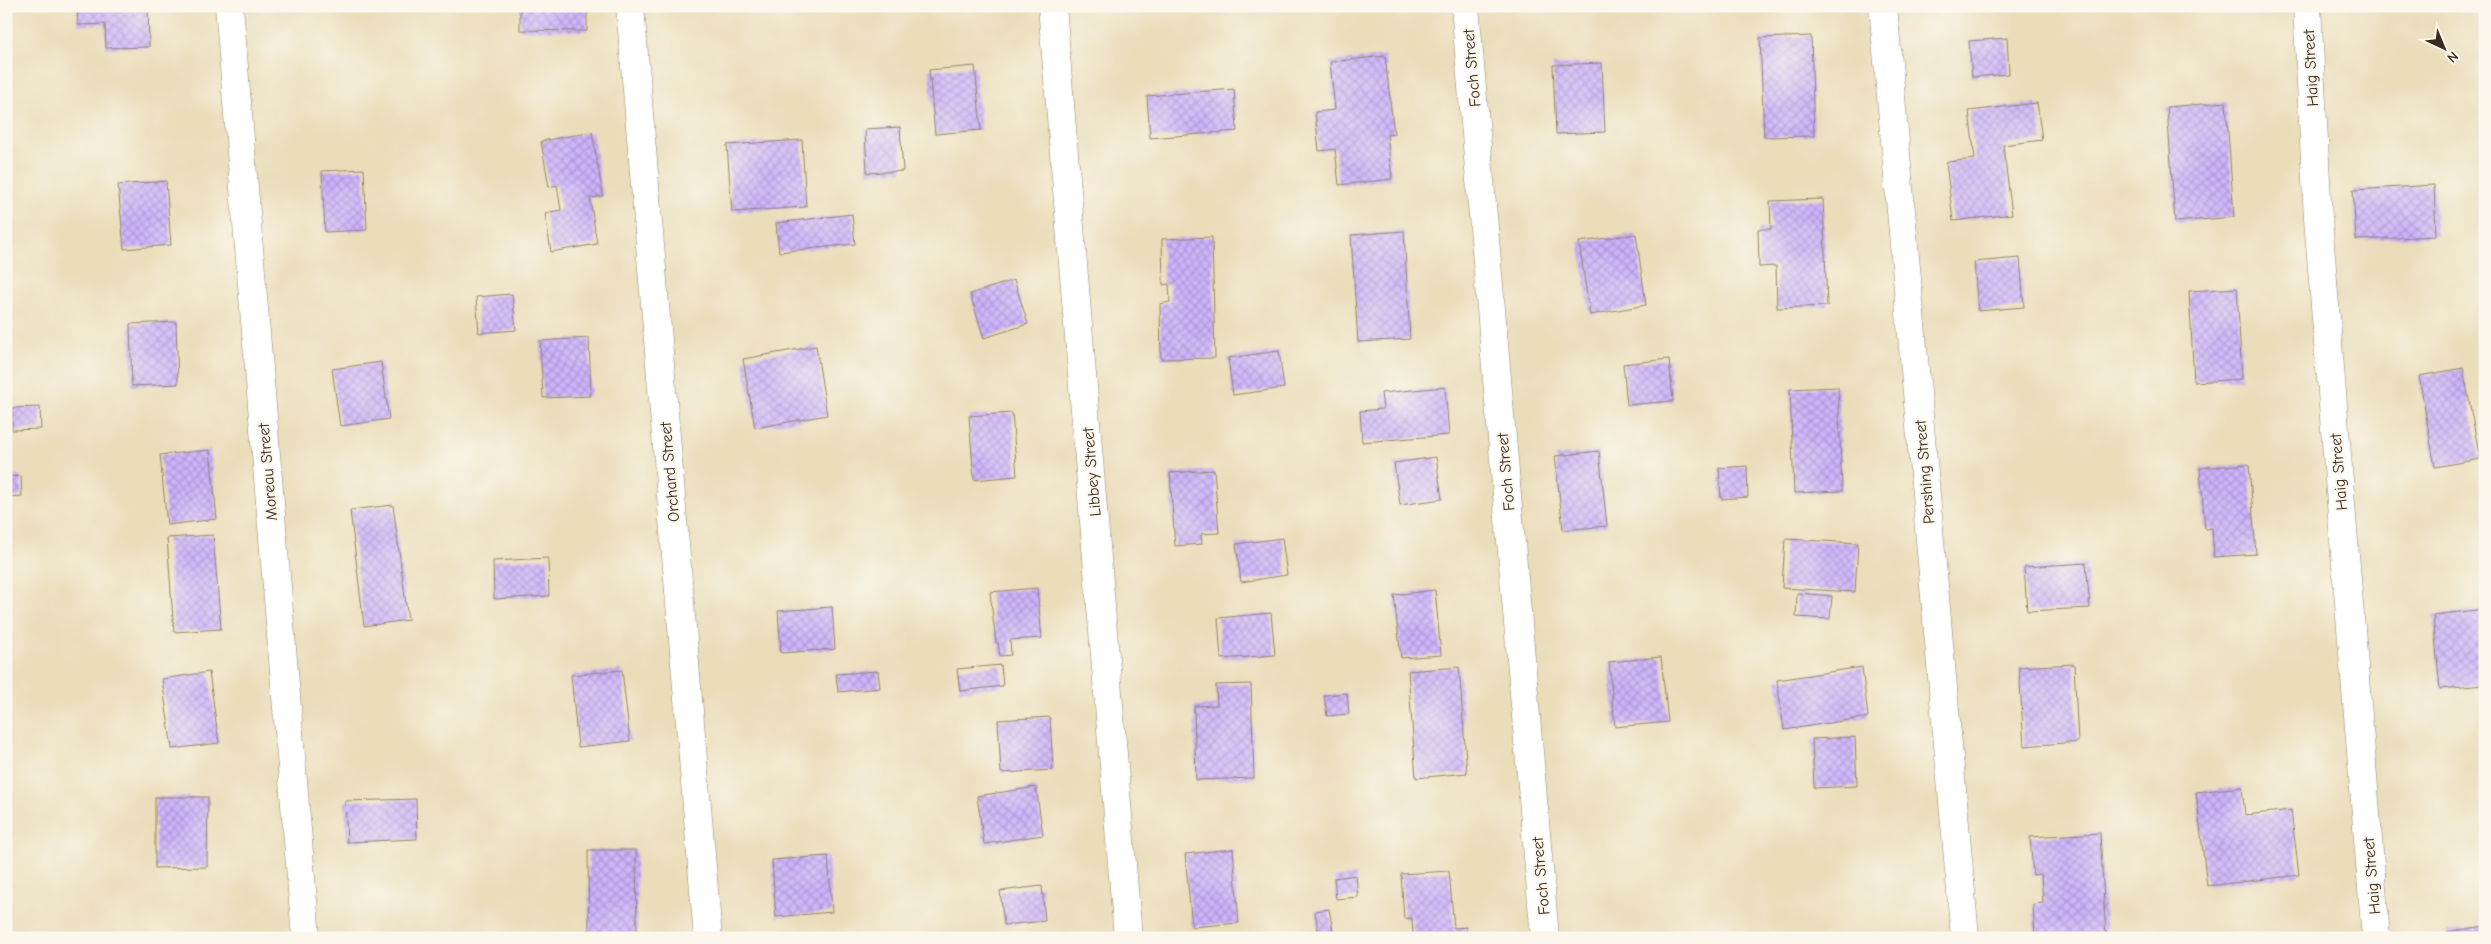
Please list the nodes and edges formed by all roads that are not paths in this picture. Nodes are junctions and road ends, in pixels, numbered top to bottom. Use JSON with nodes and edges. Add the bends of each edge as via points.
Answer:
{"nodes":[{"id":1,"x":229,"y":6,"type":"edge"},
{"id":2,"x":630,"y":6,"type":"edge"},
{"id":3,"x":1052,"y":6,"type":"edge"},
{"id":4,"x":1465,"y":6,"type":"edge"},
{"id":5,"x":1883,"y":6,"type":"edge"},
{"id":6,"x":2308,"y":6,"type":"edge"},
{"id":7,"x":306,"y":938,"type":"edge"},
{"id":8,"x":708,"y":938,"type":"edge"},
{"id":9,"x":1128,"y":938,"type":"edge"},
{"id":10,"x":1545,"y":938,"type":"edge"},
{"id":11,"x":1965,"y":938,"type":"edge"},
{"id":12,"x":2376,"y":938,"type":"edge"}],
"edges":[{"from":1,"to":7,"type":"street","name":"Moreau Street"},
{"from":2,"to":8,"type":"street","name":"Orchard Street"},
{"from":3,"to":9,"type":"street","name":"Libbey Street"},
{"from":4,"to":10,"type":"street","name":"Foch Street"},
{"from":5,"to":11,"type":"street","name":"Pershing Street"},
{"from":6,"to":12,"type":"street","name":"Haig Street","via":[[2318,219]]}]}
